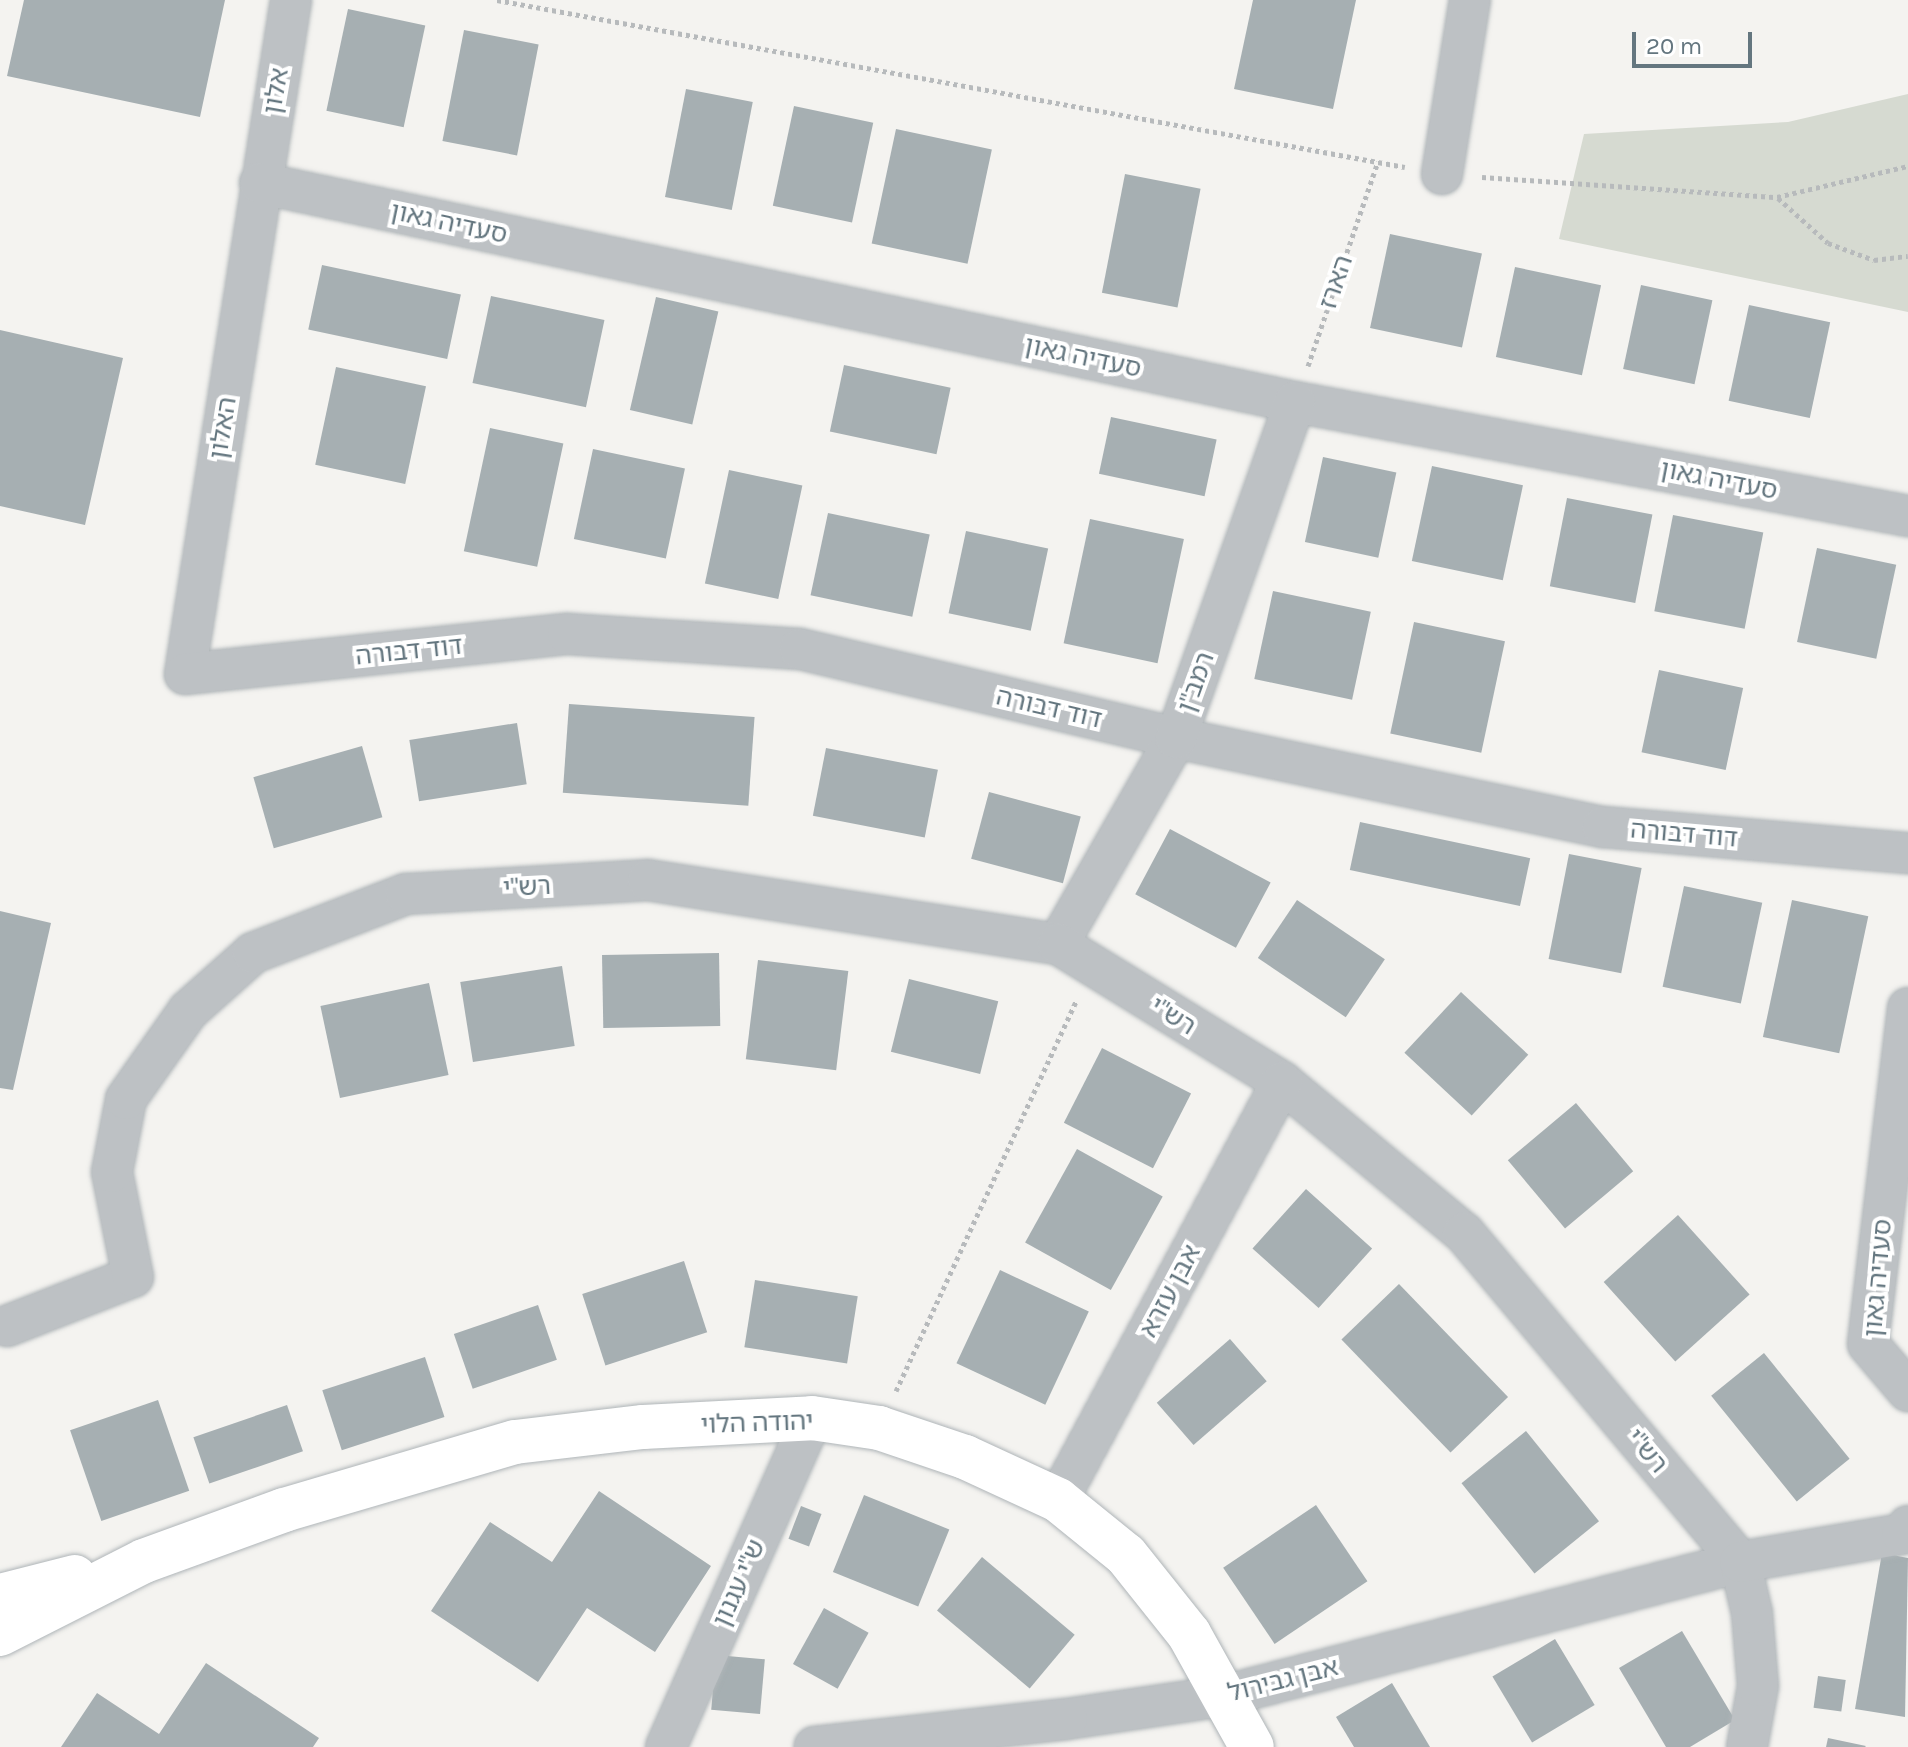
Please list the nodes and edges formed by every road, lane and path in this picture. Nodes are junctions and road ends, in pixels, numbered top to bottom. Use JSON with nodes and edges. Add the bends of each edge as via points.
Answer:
{"nodes":[{"id":1,"x":291,"y":0,"type":"edge"},
{"id":2,"x":497,"y":0,"type":"edge"},
{"id":3,"x":1470,"y":0,"type":"edge"},
{"id":4,"x":1378,"y":162,"type":"junction"},
{"id":5,"x":1908,"y":166,"type":"edge"},
{"id":6,"x":1442,"y":174,"type":"junction"},
{"id":7,"x":260,"y":183,"type":"junction"},
{"id":8,"x":1777,"y":197,"type":"junction"},
{"id":9,"x":1908,"y":256,"type":"edge"},
{"id":10,"x":1295,"y":402,"type":"junction"},
{"id":11,"x":1908,"y":516,"type":"edge"},
{"id":12,"x":185,"y":674,"type":"joint"},
{"id":13,"x":1176,"y":738,"type":"junction"},
{"id":14,"x":1908,"y":853,"type":"edge"},
{"id":15,"x":1058,"y":944,"type":"junction"},
{"id":16,"x":1093,"y":966,"type":"junction"},
{"id":17,"x":1908,"y":1008,"type":"edge"},
{"id":18,"x":1282,"y":1082,"type":"junction"},
{"id":19,"x":7,"y":1326,"type":"dead end"},
{"id":20,"x":1908,"y":1391,"type":"edge"},
{"id":21,"x":812,"y":1418,"type":"junction"},
{"id":22,"x":879,"y":1428,"type":"junction"},
{"id":23,"x":1058,"y":1500,"type":"junction"},
{"id":24,"x":1908,"y":1526,"type":"edge"},
{"id":25,"x":1740,"y":1562,"type":"junction"},
{"id":26,"x":1,"y":1604,"type":"edge"},
{"id":27,"x":1223,"y":1696,"type":"junction"},
{"id":28,"x":666,"y":1747,"type":"edge"},
{"id":29,"x":815,"y":1747,"type":"edge"},
{"id":30,"x":1252,"y":1747,"type":"edge"},
{"id":31,"x":1747,"y":1747,"type":"edge"}],
"edges":[{"from":1,"to":7,"type":"street","name":"אלון"},
{"from":2,"to":4,"type":"path"},
{"from":3,"to":6,"type":"street"},
{"from":4,"to":6,"type":"path"},
{"from":4,"to":10,"type":"path","name":"הארז"},
{"from":5,"to":8,"type":"path"},
{"from":6,"to":8,"type":"path"},
{"from":7,"to":10,"type":"street","name":"סעדיה גאון"},
{"from":7,"to":12,"type":"street","name":"האלון"},
{"from":8,"to":9,"type":"path","via":[[1828,243],[1874,260]]},
{"from":10,"to":11,"type":"street","name":"סעדיה גאון"},
{"from":10,"to":13,"type":"street","name":"רמב\"ן"},
{"from":12,"to":13,"type":"street","name":"דוד דבורה","via":[[568,634],[800,649]]},
{"from":13,"to":14,"type":"street","name":"דוד דבורה","via":[[1603,827]]},
{"from":13,"to":15,"type":"street","name":"רמב\"ן"},
{"from":15,"to":16,"type":"street","name":"רש\"י"},
{"from":15,"to":19,"type":"street","name":"רש\"י","via":[[648,880],[406,894],[253,953],[188,1011],[126,1099],[112,1172],[133,1277]]},
{"from":16,"to":18,"type":"street","name":"רש\"י"},
{"from":16,"to":22,"type":"path"},
{"from":17,"to":20,"type":"street","name":"סעדיה גאון","via":[[1868,1344]]},
{"from":18,"to":23,"type":"street","name":"אבן עזרא"},
{"from":18,"to":25,"type":"street","name":"רש\"י","via":[[1464,1233]]},
{"from":21,"to":22,"type":"street","name":"יהודה הלוי"},
{"from":21,"to":26,"type":"street","name":"יהודה הלוי","via":[[643,1427],[515,1442],[298,1506]]},
{"from":21,"to":28,"type":"street","name":"ש\"י עגנון"},
{"from":22,"to":23,"type":"street","name":"יהודה הלוי","via":[[965,1457]]},
{"from":23,"to":27,"type":"street","name":"יהודה הלוי","via":[[1126,1555],[1189,1634]]},
{"from":24,"to":25,"type":"street","via":[[1902,1534]]},
{"from":25,"to":27,"type":"street","name":"אבן גבירול"},
{"from":25,"to":31,"type":"street","via":[[1752,1613],[1758,1686]]},
{"from":27,"to":29,"type":"street","name":"אבן גבירול"},
{"from":27,"to":30,"type":"street","name":"יהודה הלוי"}]}
